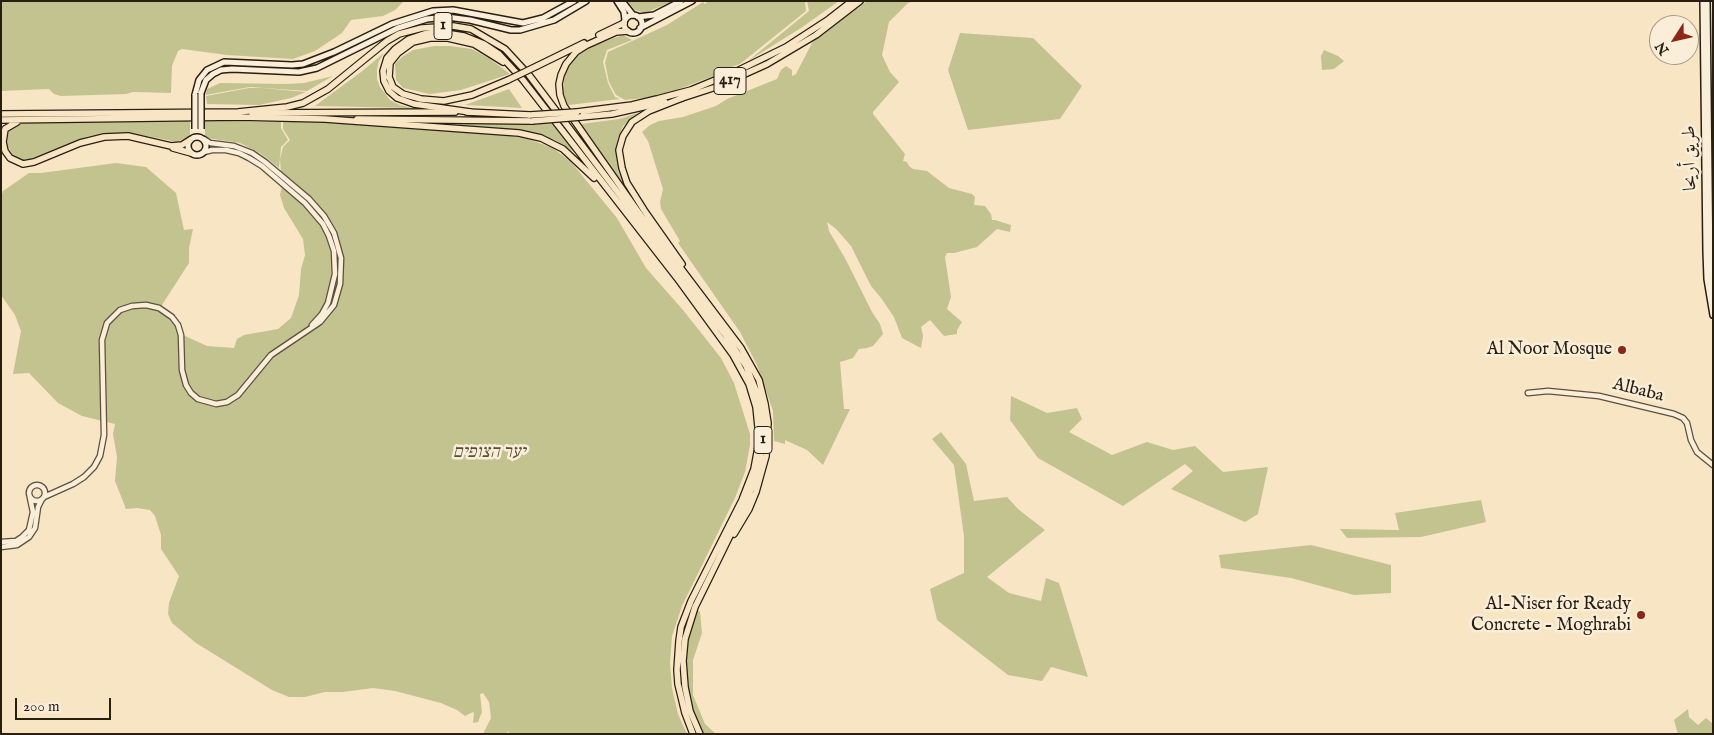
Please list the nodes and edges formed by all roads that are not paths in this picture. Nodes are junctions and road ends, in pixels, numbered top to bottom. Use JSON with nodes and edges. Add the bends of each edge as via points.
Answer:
{"nodes":[{"id":1,"x":574,"y":1,"type":"edge"},
{"id":2,"x":586,"y":1,"type":"edge"},
{"id":3,"x":617,"y":1,"type":"edge"},
{"id":4,"x":622,"y":1,"type":"edge"},
{"id":5,"x":682,"y":1,"type":"edge"},
{"id":6,"x":692,"y":1,"type":"edge"},
{"id":7,"x":852,"y":1,"type":"edge"},
{"id":8,"x":860,"y":1,"type":"edge"},
{"id":9,"x":1703,"y":1,"type":"edge"},
{"id":10,"x":1707,"y":1,"type":"edge"},
{"id":11,"x":636,"y":16,"type":"junction"},
{"id":12,"x":624,"y":22,"type":"junction"},
{"id":13,"x":640,"y":28,"type":"junction"},
{"id":14,"x":628,"y":31,"type":"junction"},
{"id":15,"x":517,"y":72,"type":"junction"},
{"id":16,"x":682,"y":98,"type":"junction"},
{"id":17,"x":238,"y":112,"type":"junction"},
{"id":18,"x":470,"y":112,"type":"junction"},
{"id":19,"x":1,"y":114,"type":"edge"},
{"id":20,"x":531,"y":118,"type":"junction"},
{"id":21,"x":46,"y":119,"type":"junction"},
{"id":22,"x":325,"y":119,"type":"junction"},
{"id":23,"x":1,"y":120,"type":"edge"},
{"id":24,"x":198,"y":129,"type":"junction"},
{"id":25,"x":192,"y":139,"type":"junction"},
{"id":26,"x":203,"y":139,"type":"junction"},
{"id":27,"x":154,"y":141,"type":"junction"},
{"id":28,"x":1,"y":151,"type":"edge"},
{"id":29,"x":61,"y":151,"type":"junction"},
{"id":30,"x":204,"y":152,"type":"junction"},
{"id":31,"x":191,"y":153,"type":"junction"},
{"id":32,"x":616,"y":201,"type":"junction"},
{"id":33,"x":1713,"y":295,"type":"edge"},
{"id":34,"x":1713,"y":315,"type":"edge"},
{"id":35,"x":720,"y":320,"type":"junction"},
{"id":36,"x":300,"y":336,"type":"junction"},
{"id":37,"x":1528,"y":393,"type":"dead end"},
{"id":38,"x":1713,"y":465,"type":"edge"},
{"id":39,"x":41,"y":486,"type":"junction"},
{"id":40,"x":66,"y":487,"type":"junction"},
{"id":41,"x":30,"y":498,"type":"junction"},
{"id":42,"x":43,"y":498,"type":"junction"},
{"id":43,"x":1,"y":542,"type":"edge"},
{"id":44,"x":1,"y":547,"type":"edge"},
{"id":45,"x":712,"y":570,"type":"junction"},
{"id":46,"x":693,"y":734,"type":"edge"},
{"id":47,"x":700,"y":734,"type":"edge"}],
"edges":[{"from":1,"to":24,"type":"main road","bridge":true,"via":[[543,18],[523,23],[453,10],[433,11],[392,24],[303,64],[224,62],[207,70],[199,80],[195,95]]},
{"from":2,"to":24,"type":"main road","bridge":true,"via":[[554,20],[520,30],[455,18],[428,19],[398,28],[317,68],[299,72],[221,70],[206,80],[201,93]]},
{"from":3,"to":12,"type":"main road","via":[[624,12]]},
{"from":4,"to":11,"type":"main road"},
{"from":5,"to":11,"type":"main road","via":[[654,15]]},
{"from":6,"to":13,"type":"main road"},
{"from":7,"to":20,"type":"main road","number":"417","bridge":true,"via":[[786,47],[737,72],[691,90],[640,104]]},
{"from":8,"to":16,"type":"main road","number":"417","via":[[816,35],[767,64]]},
{"from":9,"to":34,"type":"main road","name":"طريق أريحا","via":[[1706,252]]},
{"from":10,"to":33,"type":"main road","name":"طريق أريحا"},
{"from":11,"to":12,"type":"main road","via":[[628,16]]},
{"from":11,"to":13,"type":"main road","via":[[641,22]]},
{"from":12,"to":14,"type":"main road"},
{"from":12,"to":15,"type":"main road","bridge":true,"via":[[508,80],[460,99],[421,99],[403,94],[389,81],[388,68],[394,56],[413,42],[439,38],[481,47]]},
{"from":13,"to":14,"type":"main road","via":[[636,32]]},
{"from":14,"to":35,"type":"main road","via":[[616,32],[587,45],[570,58],[560,80],[561,100],[639,213]]},
{"from":15,"to":18,"type":"main road","via":[[492,49],[453,33],[417,36],[400,45],[387,58],[384,81],[388,91],[397,98],[414,104]]},
{"from":15,"to":32,"type":"main road"},
{"from":16,"to":20,"type":"main road","number":"417","bridge":true,"via":[[612,114]]},
{"from":16,"to":35,"type":"main road","via":[[649,111],[632,122],[623,136],[620,159],[624,176],[633,192]]},
{"from":17,"to":18,"type":"main road","number":"417"},
{"from":17,"to":19,"type":"main road","number":"1"},
{"from":17,"to":45,"type":"main road","number":"1","via":[[287,108],[304,103],[328,89],[387,41],[422,28],[453,26],[471,30],[495,42],[511,55],[735,348],[751,375],[763,423],[759,467],[746,503]]},
{"from":18,"to":20,"type":"main road","number":"417"},
{"from":20,"to":22,"type":"main road","number":"417"},
{"from":21,"to":22,"type":"main road","number":"1"},
{"from":21,"to":23,"type":"main road","number":"1"},
{"from":21,"to":29,"type":"main road","via":[[19,121],[7,126],[3,138],[6,152],[14,161],[28,164]]},
{"from":22,"to":32,"type":"main road","number":"1","via":[[531,135],[569,153]]},
{"from":24,"to":25,"type":"main road"},
{"from":24,"to":26,"type":"main road"},
{"from":25,"to":26,"type":"main road"},
{"from":25,"to":27,"type":"main road","via":[[178,146]]},
{"from":25,"to":31,"type":"main road","via":[[188,148]]},
{"from":26,"to":30,"type":"main road","via":[[207,144]]},
{"from":26,"to":36,"type":"street","via":[[242,148],[265,162],[309,199],[332,227],[340,250],[341,274],[334,305],[325,318]]},
{"from":27,"to":29,"type":"main road","via":[[112,136],[88,140]]},
{"from":27,"to":31,"type":"main road"},
{"from":28,"to":29,"type":"main road","via":[[12,164],[25,168]]},
{"from":30,"to":31,"type":"main road","via":[[196,156]]},
{"from":30,"to":36,"type":"street","via":[[226,150],[250,158],[305,203],[326,229],[334,251],[334,283],[325,309]]},
{"from":32,"to":46,"type":"main road","number":"1","via":[[734,355],[749,384],[757,416],[758,447],[751,478],[681,627],[678,684]]},
{"from":35,"to":45,"type":"main road","via":[[747,356],[759,380],[768,433],[766,456],[756,492]]},
{"from":36,"to":40,"type":"street","via":[[271,354],[238,395],[227,402],[212,404],[194,396],[186,385],[181,335],[172,317],[159,308],[146,305],[120,310],[107,323],[102,340],[102,449],[90,472]]},
{"from":37,"to":38,"type":"street","name":"Albaba","via":[[1548,391],[1599,396],[1674,414],[1687,423],[1698,452]]},
{"from":39,"to":40,"type":"street","via":[[51,489]]},
{"from":39,"to":41,"type":"street","via":[[32,487]]},
{"from":39,"to":42,"type":"street"},
{"from":40,"to":42,"type":"street"},
{"from":41,"to":42,"type":"street","via":[[37,501]]},
{"from":41,"to":43,"type":"street","via":[[33,512],[29,530],[16,541]]},
{"from":42,"to":44,"type":"street","via":[[38,507],[35,528],[29,537],[17,545]]},
{"from":45,"to":47,"type":"main road","number":"1","via":[[690,621],[683,661],[687,700]]}]}
